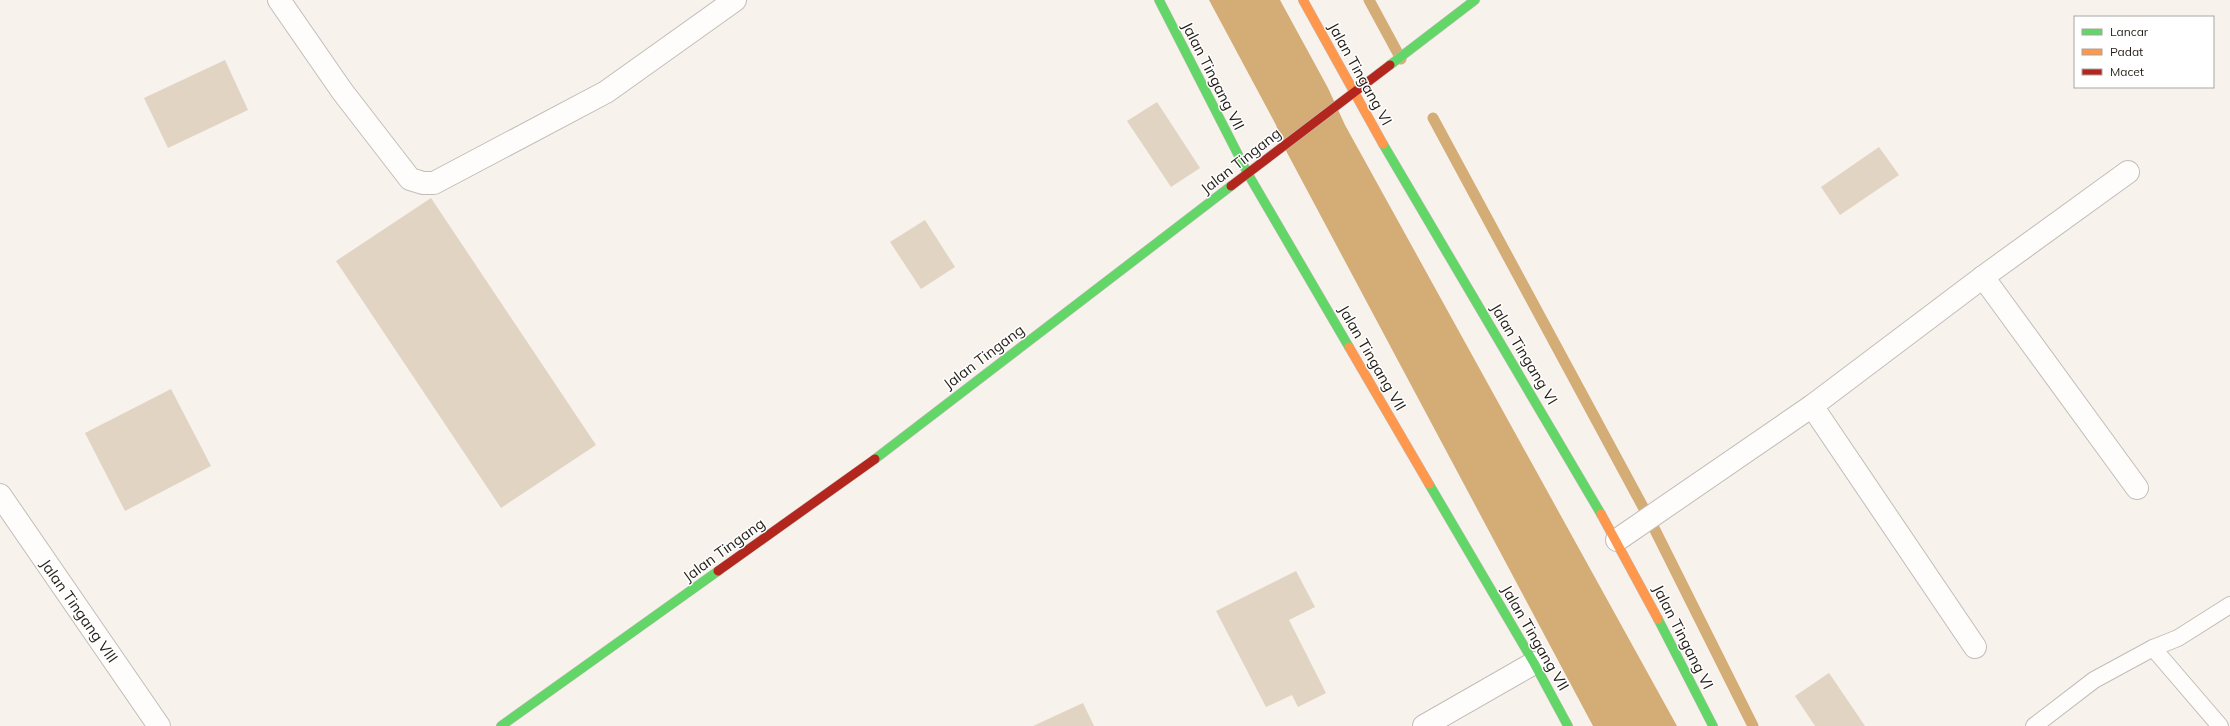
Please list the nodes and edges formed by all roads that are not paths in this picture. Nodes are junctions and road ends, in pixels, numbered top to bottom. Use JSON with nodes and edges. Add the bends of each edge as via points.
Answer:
{"nodes":[{"id":1,"x":280,"y":0,"type":"edge"},
{"id":2,"x":735,"y":0,"type":"edge"},
{"id":3,"x":1159,"y":0,"type":"edge"},
{"id":4,"x":1303,"y":0,"type":"edge"},
{"id":5,"x":1475,"y":0,"type":"edge"},
{"id":6,"x":1354,"y":93,"type":"junction"},
{"id":7,"x":2128,"y":172,"type":"dead end"},
{"id":8,"x":1248,"y":174,"type":"junction"},
{"id":9,"x":1983,"y":277,"type":"junction"},
{"id":10,"x":1812,"y":406,"type":"junction"},
{"id":11,"x":2136,"y":488,"type":"dead end"},
{"id":12,"x":0,"y":495,"type":"edge"},
{"id":13,"x":1617,"y":540,"type":"junction"},
{"id":14,"x":2230,"y":605,"type":"edge"},
{"id":15,"x":1975,"y":647,"type":"dead end"},
{"id":16,"x":2153,"y":648,"type":"junction"},
{"id":17,"x":1534,"y":663,"type":"junction"},
{"id":18,"x":159,"y":726,"type":"edge"},
{"id":19,"x":502,"y":726,"type":"edge"},
{"id":20,"x":1424,"y":726,"type":"edge"},
{"id":21,"x":1568,"y":726,"type":"edge"},
{"id":22,"x":1713,"y":726,"type":"edge"},
{"id":23,"x":2034,"y":726,"type":"edge"},
{"id":24,"x":2220,"y":726,"type":"edge"}],
"edges":[{"from":1,"to":2,"type":"street","via":[[342,91],[410,179],[434,183],[606,92]]},
{"from":3,"to":8,"type":"main road","name":"Jalan Tingang VII"},
{"from":4,"to":6,"type":"main road","name":"Jalan Tingang VI"},
{"from":5,"to":6,"type":"main road","name":"Jalan Tingang"},
{"from":6,"to":8,"type":"main road","name":"Jalan Tingang"},
{"from":6,"to":13,"type":"main road","name":"Jalan Tingang VI"},
{"from":7,"to":9,"type":"street"},
{"from":8,"to":17,"type":"main road","name":"Jalan Tingang VII"},
{"from":8,"to":19,"type":"main road","name":"Jalan Tingang","via":[[874,459]]},
{"from":9,"to":10,"type":"street"},
{"from":9,"to":11,"type":"street"},
{"from":10,"to":13,"type":"street"},
{"from":10,"to":15,"type":"street"},
{"from":12,"to":18,"type":"street","name":"Jalan Tingang VIII"},
{"from":13,"to":22,"type":"main road","name":"Jalan Tingang VI"},
{"from":14,"to":16,"type":"lane","via":[[2178,638]]},
{"from":16,"to":23,"type":"lane","via":[[2094,680]]},
{"from":16,"to":24,"type":"lane"},
{"from":17,"to":20,"type":"street"},
{"from":17,"to":21,"type":"main road","name":"Jalan Tingang VII"}]}
